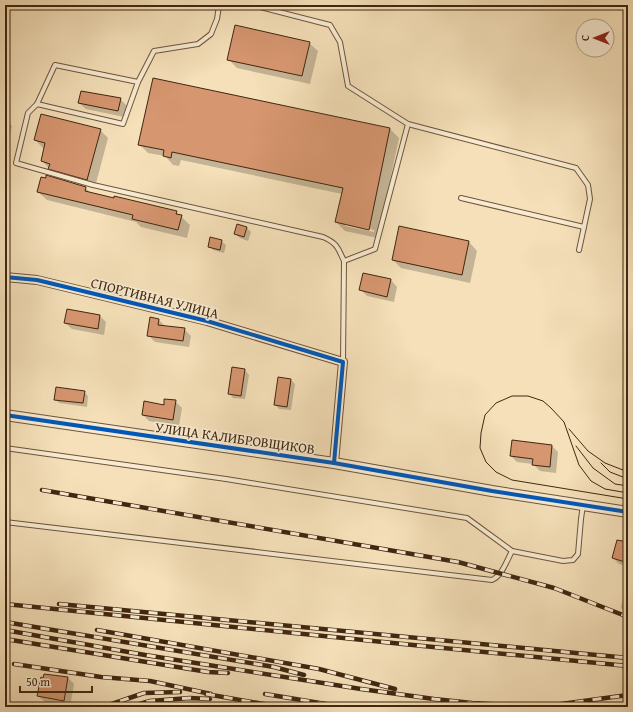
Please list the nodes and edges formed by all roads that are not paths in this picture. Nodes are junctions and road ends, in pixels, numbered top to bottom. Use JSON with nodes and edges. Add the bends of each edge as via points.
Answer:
{"nodes":[{"id":1,"x":222,"y":5,"type":"edge"},
{"id":2,"x":252,"y":5,"type":"edge"},
{"id":3,"x":138,"y":82,"type":"junction"},
{"id":4,"x":37,"y":104,"type":"junction"},
{"id":5,"x":408,"y":124,"type":"junction"},
{"id":6,"x":461,"y":198,"type":"dead end"},
{"id":7,"x":584,"y":227,"type":"junction"},
{"id":8,"x":579,"y":250,"type":"dead end"},
{"id":9,"x":344,"y":261,"type":"junction"},
{"id":10,"x":5,"y":277,"type":"edge"},
{"id":11,"x":343,"y":362,"type":"junction"},
{"id":12,"x":5,"y":415,"type":"edge"},
{"id":13,"x":5,"y":448,"type":"edge"},
{"id":14,"x":334,"y":463,"type":"junction"},
{"id":15,"x":584,"y":505,"type":"junction"},
{"id":16,"x":628,"y":512,"type":"edge"},
{"id":17,"x":5,"y":522,"type":"edge"},
{"id":18,"x":512,"y":551,"type":"junction"}],
"edges":[{"from":1,"to":3,"type":"lane","via":[[219,6],[217,19],[210,34],[198,44],[154,51]]},
{"from":2,"to":5,"type":"lane","via":[[330,25],[340,42],[348,86]]},
{"from":3,"to":4,"type":"lane","via":[[55,65]]},
{"from":3,"to":4,"type":"lane","via":[[123,124]]},
{"from":4,"to":9,"type":"lane","via":[[28,113],[16,163],[93,185],[323,237],[332,241]]},
{"from":5,"to":7,"type":"lane","via":[[576,168],[588,185],[590,199]]},
{"from":5,"to":9,"type":"lane","via":[[375,249]]},
{"from":6,"to":7,"type":"lane"},
{"from":7,"to":8,"type":"lane"},
{"from":9,"to":11,"type":"lane"},
{"from":10,"to":11,"type":"street","name":"СПОРТИВНАЯ УЛИЦА","via":[[37,280],[207,321]]},
{"from":11,"to":14,"type":"street"},
{"from":12,"to":14,"type":"street","name":"УЛИЦА КАЛИБРОВЩИКОВ"},
{"from":13,"to":18,"type":"lane","via":[[218,478],[468,518]]},
{"from":14,"to":15,"type":"street","name":"УЛИЦА КАЛИБРОВЩИКОВ"},
{"from":15,"to":16,"type":"street","name":"УЛИЦА КАЛИБРОВЩИКОВ"},
{"from":15,"to":18,"type":"lane","via":[[578,554],[573,560],[563,561]]},
{"from":17,"to":18,"type":"lane","via":[[492,580],[500,573]]}]}
